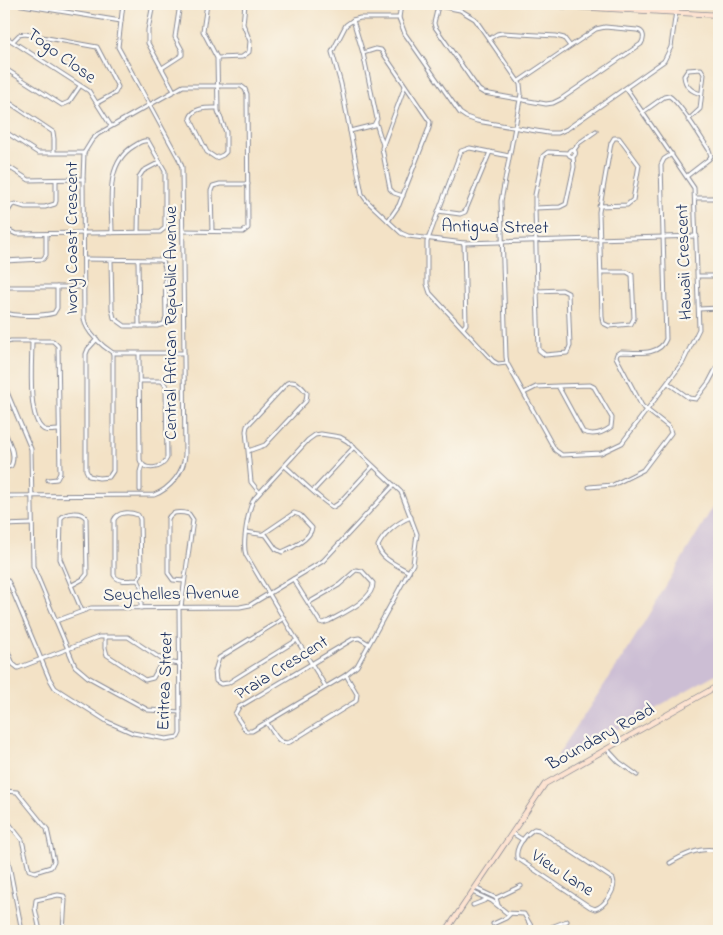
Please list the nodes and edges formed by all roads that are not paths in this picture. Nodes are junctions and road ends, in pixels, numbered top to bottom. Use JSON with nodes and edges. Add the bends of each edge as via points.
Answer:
{"nodes":[{"id":1,"x":16,"y":4,"type":"edge"},
{"id":2,"x":123,"y":4,"type":"edge"},
{"id":3,"x":153,"y":4,"type":"edge"},
{"id":4,"x":180,"y":4,"type":"edge"},
{"id":5,"x":207,"y":4,"type":"edge"},
{"id":6,"x":245,"y":4,"type":"edge"},
{"id":7,"x":401,"y":4,"type":"edge"},
{"id":8,"x":428,"y":4,"type":"edge"},
{"id":9,"x":524,"y":4,"type":"edge"},
{"id":10,"x":677,"y":4,"type":"edge"},
{"id":11,"x":29,"y":5,"type":"edge"},
{"id":12,"x":438,"y":6,"type":"junction"},
{"id":13,"x":605,"y":6,"type":"edge"},
{"id":14,"x":676,"y":12,"type":"junction"},
{"id":15,"x":719,"y":15,"type":"edge"},
{"id":16,"x":399,"y":18,"type":"junction"},
{"id":17,"x":352,"y":20,"type":"junction"},
{"id":18,"x":120,"y":21,"type":"junction"},
{"id":19,"x":4,"y":36,"type":"edge"},
{"id":20,"x":489,"y":39,"type":"junction"},
{"id":21,"x":14,"y":41,"type":"junction"},
{"id":22,"x":570,"y":46,"type":"junction"},
{"id":23,"x":363,"y":53,"type":"junction"},
{"id":24,"x":217,"y":58,"type":"junction"},
{"id":25,"x":4,"y":68,"type":"edge"},
{"id":26,"x":162,"y":68,"type":"junction"},
{"id":27,"x":519,"y":81,"type":"junction"},
{"id":28,"x":218,"y":85,"type":"junction"},
{"id":29,"x":80,"y":86,"type":"junction"},
{"id":30,"x":406,"y":86,"type":"junction"},
{"id":31,"x":626,"y":88,"type":"junction"},
{"id":32,"x":174,"y":91,"type":"junction"},
{"id":33,"x":702,"y":94,"type":"junction"},
{"id":34,"x":4,"y":99,"type":"edge"},
{"id":35,"x":519,"y":99,"type":"junction"},
{"id":36,"x":97,"y":102,"type":"junction"},
{"id":37,"x":149,"y":105,"type":"junction"},
{"id":38,"x":217,"y":108,"type":"junction"},
{"id":39,"x":642,"y":112,"type":"junction"},
{"id":40,"x":688,"y":120,"type":"junction"},
{"id":41,"x":376,"y":122,"type":"junction"},
{"id":42,"x":111,"y":126,"type":"junction"},
{"id":43,"x":515,"y":127,"type":"junction"},
{"id":44,"x":4,"y":131,"type":"edge"},
{"id":45,"x":350,"y":131,"type":"junction"},
{"id":46,"x":596,"y":131,"type":"dead end"},
{"id":47,"x":383,"y":145,"type":"junction"},
{"id":48,"x":574,"y":150,"type":"junction"},
{"id":49,"x":54,"y":152,"type":"junction"},
{"id":50,"x":490,"y":152,"type":"junction"},
{"id":51,"x":84,"y":153,"type":"junction"},
{"id":52,"x":568,"y":153,"type":"junction"},
{"id":53,"x":672,"y":154,"type":"junction"},
{"id":54,"x":509,"y":156,"type":"junction"},
{"id":55,"x":574,"y":156,"type":"junction"},
{"id":56,"x":160,"y":162,"type":"junction"},
{"id":57,"x":4,"y":164,"type":"edge"},
{"id":58,"x":686,"y":176,"type":"junction"},
{"id":59,"x":83,"y":179,"type":"junction"},
{"id":60,"x":56,"y":180,"type":"junction"},
{"id":61,"x":248,"y":184,"type":"junction"},
{"id":62,"x":719,"y":195,"type":"edge"},
{"id":63,"x":403,"y":196,"type":"junction"},
{"id":64,"x":695,"y":198,"type":"junction"},
{"id":65,"x":599,"y":206,"type":"junction"},
{"id":66,"x":535,"y":208,"type":"junction"},
{"id":67,"x":438,"y":211,"type":"junction"},
{"id":68,"x":4,"y":218,"type":"edge"},
{"id":69,"x":388,"y":221,"type":"junction"},
{"id":70,"x":4,"y":228,"type":"edge"},
{"id":71,"x":183,"y":231,"type":"junction"},
{"id":72,"x":212,"y":231,"type":"junction"},
{"id":73,"x":138,"y":232,"type":"junction"},
{"id":74,"x":112,"y":233,"type":"junction"},
{"id":75,"x":46,"y":234,"type":"junction"},
{"id":76,"x":84,"y":234,"type":"junction"},
{"id":77,"x":697,"y":236,"type":"junction"},
{"id":78,"x":664,"y":238,"type":"junction"},
{"id":79,"x":428,"y":239,"type":"junction"},
{"id":80,"x":599,"y":239,"type":"junction"},
{"id":81,"x":502,"y":242,"type":"junction"},
{"id":82,"x":535,"y":242,"type":"junction"},
{"id":83,"x":464,"y":243,"type":"junction"},
{"id":84,"x":85,"y":259,"type":"junction"},
{"id":85,"x":111,"y":260,"type":"junction"},
{"id":86,"x":138,"y":260,"type":"junction"},
{"id":87,"x":4,"y":261,"type":"edge"},
{"id":88,"x":601,"y":272,"type":"junction"},
{"id":89,"x":698,"y":276,"type":"junction"},
{"id":90,"x":719,"y":276,"type":"edge"},
{"id":91,"x":4,"y":287,"type":"edge"},
{"id":92,"x":57,"y":287,"type":"junction"},
{"id":93,"x":84,"y":287,"type":"junction"},
{"id":94,"x":537,"y":291,"type":"junction"},
{"id":95,"x":719,"y":308,"type":"edge"},
{"id":96,"x":699,"y":309,"type":"junction"},
{"id":97,"x":4,"y":312,"type":"edge"},
{"id":98,"x":139,"y":326,"type":"junction"},
{"id":99,"x":463,"y":328,"type":"junction"},
{"id":100,"x":96,"y":339,"type":"junction"},
{"id":101,"x":32,"y":341,"type":"junction"},
{"id":102,"x":4,"y":343,"type":"edge"},
{"id":103,"x":113,"y":353,"type":"junction"},
{"id":104,"x":184,"y":353,"type":"junction"},
{"id":105,"x":139,"y":354,"type":"junction"},
{"id":106,"x":508,"y":363,"type":"junction"},
{"id":107,"x":719,"y":363,"type":"edge"},
{"id":108,"x":140,"y":381,"type":"junction"},
{"id":109,"x":668,"y":382,"type":"junction"},
{"id":110,"x":4,"y":385,"type":"edge"},
{"id":111,"x":558,"y":386,"type":"junction"},
{"id":112,"x":524,"y":393,"type":"junction"},
{"id":113,"x":647,"y":410,"type":"junction"},
{"id":114,"x":4,"y":430,"type":"edge"},
{"id":115,"x":59,"y":430,"type":"junction"},
{"id":116,"x":354,"y":447,"type":"junction"},
{"id":117,"x":248,"y":451,"type":"junction"},
{"id":118,"x":142,"y":465,"type":"junction"},
{"id":119,"x":285,"y":466,"type":"junction"},
{"id":120,"x":374,"y":466,"type":"junction"},
{"id":121,"x":4,"y":468,"type":"edge"},
{"id":122,"x":48,"y":480,"type":"dead end"},
{"id":123,"x":394,"y":485,"type":"junction"},
{"id":124,"x":589,"y":487,"type":"dead end"},
{"id":125,"x":140,"y":490,"type":"dead end"},
{"id":126,"x":314,"y":490,"type":"junction"},
{"id":127,"x":259,"y":492,"type":"junction"},
{"id":128,"x":4,"y":496,"type":"edge"},
{"id":129,"x":32,"y":496,"type":"junction"},
{"id":130,"x":411,"y":517,"type":"junction"},
{"id":131,"x":32,"y":524,"type":"junction"},
{"id":132,"x":5,"y":525,"type":"edge"},
{"id":133,"x":246,"y":532,"type":"junction"},
{"id":134,"x":264,"y":534,"type":"junction"},
{"id":135,"x":4,"y":549,"type":"edge"},
{"id":136,"x":409,"y":572,"type":"junction"},
{"id":137,"x":4,"y":579,"type":"edge"},
{"id":138,"x":293,"y":579,"type":"junction"},
{"id":139,"x":138,"y":580,"type":"junction"},
{"id":140,"x":184,"y":581,"type":"junction"},
{"id":141,"x":72,"y":585,"type":"junction"},
{"id":142,"x":270,"y":593,"type":"junction"},
{"id":143,"x":308,"y":603,"type":"junction"},
{"id":144,"x":142,"y":608,"type":"junction"},
{"id":145,"x":180,"y":608,"type":"junction"},
{"id":146,"x":82,"y":611,"type":"junction"},
{"id":147,"x":284,"y":618,"type":"junction"},
{"id":148,"x":56,"y":621,"type":"junction"},
{"id":149,"x":104,"y":637,"type":"junction"},
{"id":150,"x":297,"y":640,"type":"junction"},
{"id":151,"x":4,"y":642,"type":"edge"},
{"id":152,"x":369,"y":644,"type":"junction"},
{"id":153,"x":68,"y":648,"type":"junction"},
{"id":154,"x":42,"y":659,"type":"junction"},
{"id":155,"x":164,"y":660,"type":"junction"},
{"id":156,"x":180,"y":664,"type":"junction"},
{"id":157,"x":312,"y":664,"type":"junction"},
{"id":158,"x":346,"y":676,"type":"junction"},
{"id":159,"x":719,"y":685,"type":"edge"},
{"id":160,"x":326,"y":687,"type":"junction"},
{"id":161,"x":180,"y":712,"type":"junction"},
{"id":162,"x":267,"y":723,"type":"junction"},
{"id":163,"x":607,"y":748,"type":"junction"},
{"id":164,"x":637,"y":775,"type":"dead end"},
{"id":165,"x":4,"y":791,"type":"edge"},
{"id":166,"x":4,"y":818,"type":"edge"},
{"id":167,"x":512,"y":833,"type":"junction"},
{"id":168,"x":523,"y":840,"type":"junction"},
{"id":169,"x":4,"y":847,"type":"edge"},
{"id":170,"x":719,"y":851,"type":"edge"},
{"id":171,"x":670,"y":863,"type":"dead end"},
{"id":172,"x":521,"y":886,"type":"dead end"},
{"id":173,"x":474,"y":890,"type":"junction"},
{"id":174,"x":490,"y":896,"type":"junction"},
{"id":175,"x":496,"y":898,"type":"junction"},
{"id":176,"x":487,"y":900,"type":"junction"},
{"id":177,"x":473,"y":905,"type":"dead end"},
{"id":178,"x":499,"y":905,"type":"junction"},
{"id":179,"x":510,"y":914,"type":"junction"},
{"id":180,"x":568,"y":921,"type":"dead end"},
{"id":181,"x":493,"y":924,"type":"dead end"},
{"id":182,"x":22,"y":931,"type":"edge"},
{"id":183,"x":40,"y":931,"type":"edge"},
{"id":184,"x":63,"y":931,"type":"edge"},
{"id":185,"x":446,"y":931,"type":"edge"},
{"id":186,"x":534,"y":931,"type":"edge"},
{"id":187,"x":541,"y":931,"type":"edge"}],
"edges":[{"from":1,"to":11,"type":"street"},
{"from":2,"to":18,"type":"street","name":"Central African Republic Avenue"},
{"from":3,"to":26,"type":"street","via":[[148,40]]},
{"from":4,"to":26,"type":"street","via":[[176,37],[182,55]]},
{"from":5,"to":24,"type":"street","via":[[203,31]]},
{"from":6,"to":24,"type":"street","via":[[243,24],[250,41],[249,52],[242,57]]},
{"from":7,"to":16,"type":"street"},
{"from":8,"to":12,"type":"street"},
{"from":9,"to":13,"type":"street"},
{"from":10,"to":14,"type":"street"},
{"from":11,"to":18,"type":"street"},
{"from":12,"to":20,"type":"street","via":[[472,17]]},
{"from":12,"to":35,"type":"street","via":[[435,27],[479,90]]},
{"from":13,"to":14,"type":"street"},
{"from":14,"to":15,"type":"street"},
{"from":14,"to":31,"type":"street","via":[[667,57]]},
{"from":16,"to":17,"type":"street"},
{"from":16,"to":43,"type":"street","via":[[405,34],[460,113],[477,121]]},
{"from":17,"to":23,"type":"street"},
{"from":17,"to":45,"type":"street","name":"Antigua Street","via":[[332,52]]},
{"from":18,"to":37,"type":"street","name":"Central African Republic Avenue","via":[[118,47]]},
{"from":19,"to":21,"type":"street"},
{"from":20,"to":22,"type":"street","via":[[502,33],[556,36],[564,38]]},
{"from":20,"to":27,"type":"street"},
{"from":21,"to":29,"type":"street","name":"Togo Close"},
{"from":21,"to":36,"type":"street","name":"Togo Close","via":[[21,34],[97,47],[118,88]]},
{"from":22,"to":27,"type":"street"},
{"from":22,"to":35,"type":"street","via":[[600,27],[639,30],[644,36],[640,44],[556,102],[549,104]]},
{"from":23,"to":30,"type":"street","via":[[381,50]]},
{"from":23,"to":41,"type":"street"},
{"from":24,"to":28,"type":"street"},
{"from":25,"to":29,"type":"street","via":[[62,105],[70,102]]},
{"from":26,"to":32,"type":"street"},
{"from":27,"to":35,"type":"street","name":"Hawaii Crescent"},
{"from":28,"to":32,"type":"street","name":"Ivory Coast Crescent","via":[[187,85]]},
{"from":28,"to":38,"type":"street"},
{"from":28,"to":61,"type":"street","name":"Ivory Coast Crescent","via":[[241,86],[247,92]]},
{"from":29,"to":36,"type":"street","name":"Togo Close","via":[[89,91]]},
{"from":30,"to":47,"type":"street"},
{"from":30,"to":63,"type":"street","via":[[430,124]]},
{"from":31,"to":39,"type":"street","name":"Hawaii Crescent"},
{"from":31,"to":43,"type":"street","via":[[560,132],[544,133]]},
{"from":32,"to":37,"type":"street","name":"Ivory Coast Crescent"},
{"from":33,"to":33,"type":"street","via":[[704,72],[690,69],[685,73],[685,81],[692,91]]},
{"from":33,"to":40,"type":"street","via":[[699,110]]},
{"from":34,"to":49,"type":"street","via":[[53,132]]},
{"from":35,"to":43,"type":"street","name":"Hawaii Crescent"},
{"from":36,"to":42,"type":"street","name":"Togo Close"},
{"from":37,"to":42,"type":"street","name":"Ivory Coast Crescent"},
{"from":37,"to":71,"type":"street","name":"Central African Republic Avenue","via":[[181,163]]},
{"from":38,"to":38,"type":"street","via":[[226,130],[226,147],[224,154],[216,158],[207,152],[190,118],[199,110]]},
{"from":39,"to":40,"type":"street","via":[[669,96]]},
{"from":39,"to":53,"type":"street","name":"Hawaii Crescent"},
{"from":40,"to":58,"type":"street","via":[[711,156]]},
{"from":41,"to":45,"type":"street"},
{"from":41,"to":47,"type":"street"},
{"from":42,"to":51,"type":"street","name":"Ivory Coast Crescent","via":[[94,138]]},
{"from":43,"to":54,"type":"street","name":"Hawaii Crescent"},
{"from":44,"to":49,"type":"street","via":[[35,152]]},
{"from":45,"to":69,"type":"street","name":"Antigua Street","via":[[362,194]]},
{"from":46,"to":48,"type":"street"},
{"from":47,"to":63,"type":"street","via":[[389,187]]},
{"from":48,"to":52,"type":"street"},
{"from":48,"to":55,"type":"street"},
{"from":49,"to":51,"type":"street"},
{"from":50,"to":54,"type":"street"},
{"from":50,"to":67,"type":"street","via":[[465,212]]},
{"from":50,"to":67,"type":"street","via":[[470,148],[461,150]]},
{"from":51,"to":59,"type":"street","name":"Ivory Coast Crescent"},
{"from":52,"to":55,"type":"street"},
{"from":52,"to":66,"type":"street","via":[[548,152],[544,155]]},
{"from":53,"to":58,"type":"street","name":"Hawaii Crescent"},
{"from":53,"to":78,"type":"street","via":[[662,164]]},
{"from":54,"to":81,"type":"street","name":"Hawaii Crescent","via":[[501,198]]},
{"from":55,"to":66,"type":"street","via":[[566,204]]},
{"from":56,"to":73,"type":"street","via":[[139,176]]},
{"from":56,"to":73,"type":"street","via":[[165,171],[165,228],[160,232]]},
{"from":56,"to":74,"type":"street","via":[[148,141],[142,140],[124,154],[112,176]]},
{"from":57,"to":60,"type":"street","via":[[29,180]]},
{"from":58,"to":64,"type":"street","name":"Hawaii Crescent","via":[[694,186]]},
{"from":59,"to":60,"type":"street"},
{"from":59,"to":76,"type":"street","name":"Ivory Coast Crescent"},
{"from":60,"to":68,"type":"street","via":[[54,204],[45,207],[12,205]]},
{"from":61,"to":72,"type":"street","via":[[213,186]]},
{"from":61,"to":72,"type":"street","name":"Ivory Coast Crescent","via":[[247,230]]},
{"from":62,"to":64,"type":"street"},
{"from":63,"to":69,"type":"street"},
{"from":64,"to":77,"type":"street","name":"Hawaii Crescent"},
{"from":65,"to":65,"type":"street","via":[[611,143],[614,138],[619,138],[639,165],[633,200],[627,205]]},
{"from":65,"to":80,"type":"street"},
{"from":66,"to":82,"type":"street"},
{"from":67,"to":79,"type":"street"},
{"from":69,"to":79,"type":"street","name":"Antigua Street","via":[[403,234]]},
{"from":70,"to":75,"type":"street","via":[[16,234]]},
{"from":71,"to":72,"type":"street"},
{"from":71,"to":104,"type":"street","name":"Central African Republic Avenue"},
{"from":73,"to":74,"type":"street"},
{"from":74,"to":76,"type":"street"},
{"from":75,"to":76,"type":"street"},
{"from":75,"to":87,"type":"street","via":[[43,260]]},
{"from":76,"to":84,"type":"street","name":"Ivory Coast Crescent"},
{"from":77,"to":78,"type":"street","name":"Antigua Street"},
{"from":77,"to":89,"type":"street","name":"Hawaii Crescent"},
{"from":78,"to":80,"type":"street","name":"Antigua Street"},
{"from":78,"to":113,"type":"street","via":[[666,341],[655,351],[620,352],[616,357]]},
{"from":79,"to":83,"type":"street","name":"Antigua Street"},
{"from":79,"to":99,"type":"street","via":[[429,292]]},
{"from":80,"to":82,"type":"street","name":"Antigua Street"},
{"from":80,"to":88,"type":"street"},
{"from":81,"to":82,"type":"street","name":"Antigua Street"},
{"from":81,"to":83,"type":"street","name":"Antigua Street"},
{"from":81,"to":106,"type":"street","name":"Hawaii Crescent"},
{"from":82,"to":94,"type":"street"},
{"from":83,"to":99,"type":"street","via":[[466,325]]},
{"from":84,"to":85,"type":"street"},
{"from":84,"to":93,"type":"street","name":"Ivory Coast Crescent"},
{"from":85,"to":86,"type":"street"},
{"from":85,"to":98,"type":"street","via":[[114,318],[123,325]]},
{"from":86,"to":98,"type":"street"},
{"from":86,"to":98,"type":"street","via":[[160,260],[164,263],[166,307],[163,325]]},
{"from":88,"to":88,"type":"street","via":[[603,323],[609,326],[631,324],[634,318],[631,274]]},
{"from":89,"to":90,"type":"street"},
{"from":89,"to":96,"type":"street","name":"Hawaii Crescent"},
{"from":91,"to":92,"type":"street"},
{"from":92,"to":93,"type":"street"},
{"from":92,"to":97,"type":"street","via":[[57,308],[54,312]]},
{"from":93,"to":100,"type":"street","name":"Ivory Coast Crescent","via":[[85,324]]},
{"from":94,"to":94,"type":"street","via":[[562,290],[568,293],[570,348],[567,353],[545,355],[539,350]]},
{"from":95,"to":96,"type":"street"},
{"from":96,"to":109,"type":"street","name":"Hawaii Crescent","via":[[697,332],[684,360]]},
{"from":99,"to":106,"type":"street","via":[[495,363]]},
{"from":100,"to":103,"type":"street","name":"Ivory Coast Crescent"},
{"from":100,"to":103,"type":"street","via":[[86,354],[86,470],[92,478],[109,477],[113,472]]},
{"from":101,"to":102,"type":"street"},
{"from":101,"to":115,"type":"street","via":[[32,408],[42,428]]},
{"from":101,"to":115,"type":"street","via":[[53,341],[58,346]]},
{"from":103,"to":105,"type":"street"},
{"from":104,"to":105,"type":"street"},
{"from":104,"to":129,"type":"street","name":"Central African Republic Avenue","via":[[185,461],[181,471],[164,490],[149,495]]},
{"from":105,"to":108,"type":"street"},
{"from":106,"to":112,"type":"street","name":"Hawaii Crescent"},
{"from":107,"to":109,"type":"street","via":[[710,382],[696,399]]},
{"from":108,"to":118,"type":"street"},
{"from":108,"to":118,"type":"street","via":[[162,381],[166,388],[166,461],[160,467]]},
{"from":109,"to":113,"type":"street","name":"Hawaii Crescent"},
{"from":110,"to":129,"type":"street","via":[[31,449]]},
{"from":111,"to":111,"type":"street","via":[[583,432],[599,433],[611,426],[612,418],[594,387]]},
{"from":111,"to":112,"type":"street","via":[[538,387]]},
{"from":112,"to":113,"type":"street","name":"Hawaii Crescent","via":[[555,450],[562,455],[607,451],[624,442]]},
{"from":113,"to":124,"type":"street","via":[[671,431],[649,464],[615,485]]},
{"from":114,"to":121,"type":"street","via":[[13,460],[12,466]]},
{"from":115,"to":122,"type":"street","via":[[60,473],[57,479]]},
{"from":116,"to":119,"type":"street","via":[[340,436],[317,434]]},
{"from":116,"to":120,"type":"street"},
{"from":116,"to":126,"type":"street"},
{"from":117,"to":117,"type":"street","via":[[265,445],[306,401],[307,393],[296,382],[287,382],[246,427]]},
{"from":117,"to":127,"type":"street","via":[[251,482]]},
{"from":118,"to":125,"type":"street"},
{"from":119,"to":126,"type":"street"},
{"from":119,"to":127,"type":"street"},
{"from":120,"to":123,"type":"street"},
{"from":120,"to":126,"type":"street","via":[[335,506],[328,506]]},
{"from":123,"to":130,"type":"street","via":[[402,493]]},
{"from":123,"to":138,"type":"street","name":"Seychelles Avenue","via":[[326,558]]},
{"from":127,"to":133,"type":"street","via":[[252,503]]},
{"from":128,"to":129,"type":"street","name":"Central African Republic Avenue"},
{"from":129,"to":131,"type":"street"},
{"from":130,"to":136,"type":"street","via":[[417,538]]},
{"from":130,"to":136,"type":"street","via":[[399,522],[378,546],[379,552]]},
{"from":131,"to":132,"type":"street"},
{"from":131,"to":148,"type":"street","via":[[33,566]]},
{"from":132,"to":135,"type":"street"},
{"from":133,"to":134,"type":"street"},
{"from":133,"to":142,"type":"street","via":[[245,553]]},
{"from":134,"to":134,"type":"street","via":[[282,552],[306,538],[312,528],[294,513]]},
{"from":136,"to":152,"type":"street"},
{"from":137,"to":154,"type":"street","via":[[10,585]]},
{"from":138,"to":142,"type":"street","name":"Seychelles Avenue"},
{"from":138,"to":143,"type":"street"},
{"from":139,"to":139,"type":"street","via":[[120,580],[114,575],[114,520],[121,513],[136,514],[140,519],[141,573]]},
{"from":139,"to":144,"type":"street"},
{"from":140,"to":140,"type":"street","name":"Eritrea Street","via":[[172,579],[168,573],[168,519],[174,513],[189,514],[192,518]]},
{"from":140,"to":145,"type":"street","name":"Eritrea Street"},
{"from":141,"to":141,"type":"street","via":[[87,574],[86,518],[82,514],[64,514],[60,520],[60,558]]},
{"from":141,"to":146,"type":"street"},
{"from":142,"to":145,"type":"street","name":"Seychelles Avenue","via":[[243,607]]},
{"from":142,"to":147,"type":"street"},
{"from":143,"to":143,"type":"street","via":[[339,585],[356,570],[372,582],[372,590],[361,602],[326,623],[320,622]]},
{"from":144,"to":145,"type":"street","name":"Seychelles Avenue"},
{"from":144,"to":146,"type":"street","name":"Seychelles Avenue","via":[[91,608]]},
{"from":145,"to":156,"type":"street","name":"Eritrea Street"},
{"from":146,"to":148,"type":"street","name":"Seychelles Avenue"},
{"from":147,"to":150,"type":"street"},
{"from":147,"to":150,"type":"street","via":[[219,658],[216,681],[228,683]]},
{"from":148,"to":153,"type":"street"},
{"from":149,"to":153,"type":"street","via":[[95,637]]},
{"from":149,"to":155,"type":"street","via":[[128,637]]},
{"from":149,"to":155,"type":"street","via":[[107,655],[145,680],[153,678]]},
{"from":150,"to":157,"type":"street"},
{"from":151,"to":154,"type":"street","via":[[13,664],[18,668]]},
{"from":152,"to":157,"type":"street","name":"Praia Crescent","via":[[354,638]]},
{"from":152,"to":158,"type":"street","via":[[356,668]]},
{"from":153,"to":154,"type":"street"},
{"from":153,"to":161,"type":"street","via":[[79,671],[130,701],[152,711]]},
{"from":154,"to":161,"type":"street","name":"Eritrea Street","via":[[55,688],[108,722],[133,733],[177,738]]},
{"from":155,"to":156,"type":"street"},
{"from":156,"to":161,"type":"street","name":"Eritrea Street"},
{"from":157,"to":160,"type":"street"},
{"from":157,"to":162,"type":"street","name":"Praia Crescent","via":[[236,710],[236,717],[249,732]]},
{"from":158,"to":160,"type":"street"},
{"from":158,"to":162,"type":"street","via":[[357,694],[356,701],[290,742],[280,742]]},
{"from":159,"to":163,"type":"street","name":"Boundary Road"},
{"from":160,"to":162,"type":"street"},
{"from":163,"to":164,"type":"street"},
{"from":163,"to":167,"type":"street","name":"Boundary Road","via":[[545,784]]},
{"from":165,"to":166,"type":"street","via":[[17,792],[46,827],[54,860],[51,867],[36,872],[30,870],[21,838]]},
{"from":167,"to":168,"type":"street","name":"View Lane"},
{"from":167,"to":173,"type":"street","name":"Boundary Road"},
{"from":168,"to":168,"type":"street","name":"View Lane","via":[[517,858],[595,909],[610,898],[613,879],[539,830],[533,830]]},
{"from":169,"to":182,"type":"street"},
{"from":170,"to":171,"type":"street","via":[[704,850]]},
{"from":172,"to":175,"type":"street"},
{"from":173,"to":174,"type":"street"},
{"from":173,"to":176,"type":"street"},
{"from":173,"to":185,"type":"street","name":"Boundary Road"},
{"from":174,"to":175,"type":"street"},
{"from":174,"to":176,"type":"street"},
{"from":175,"to":178,"type":"street"},
{"from":176,"to":177,"type":"street"},
{"from":176,"to":178,"type":"street"},
{"from":178,"to":179,"type":"street"},
{"from":179,"to":181,"type":"street"},
{"from":179,"to":186,"type":"street","via":[[524,914]]},
{"from":180,"to":187,"type":"street"},
{"from":183,"to":184,"type":"street","via":[[36,902],[61,895],[65,900]]}]}
